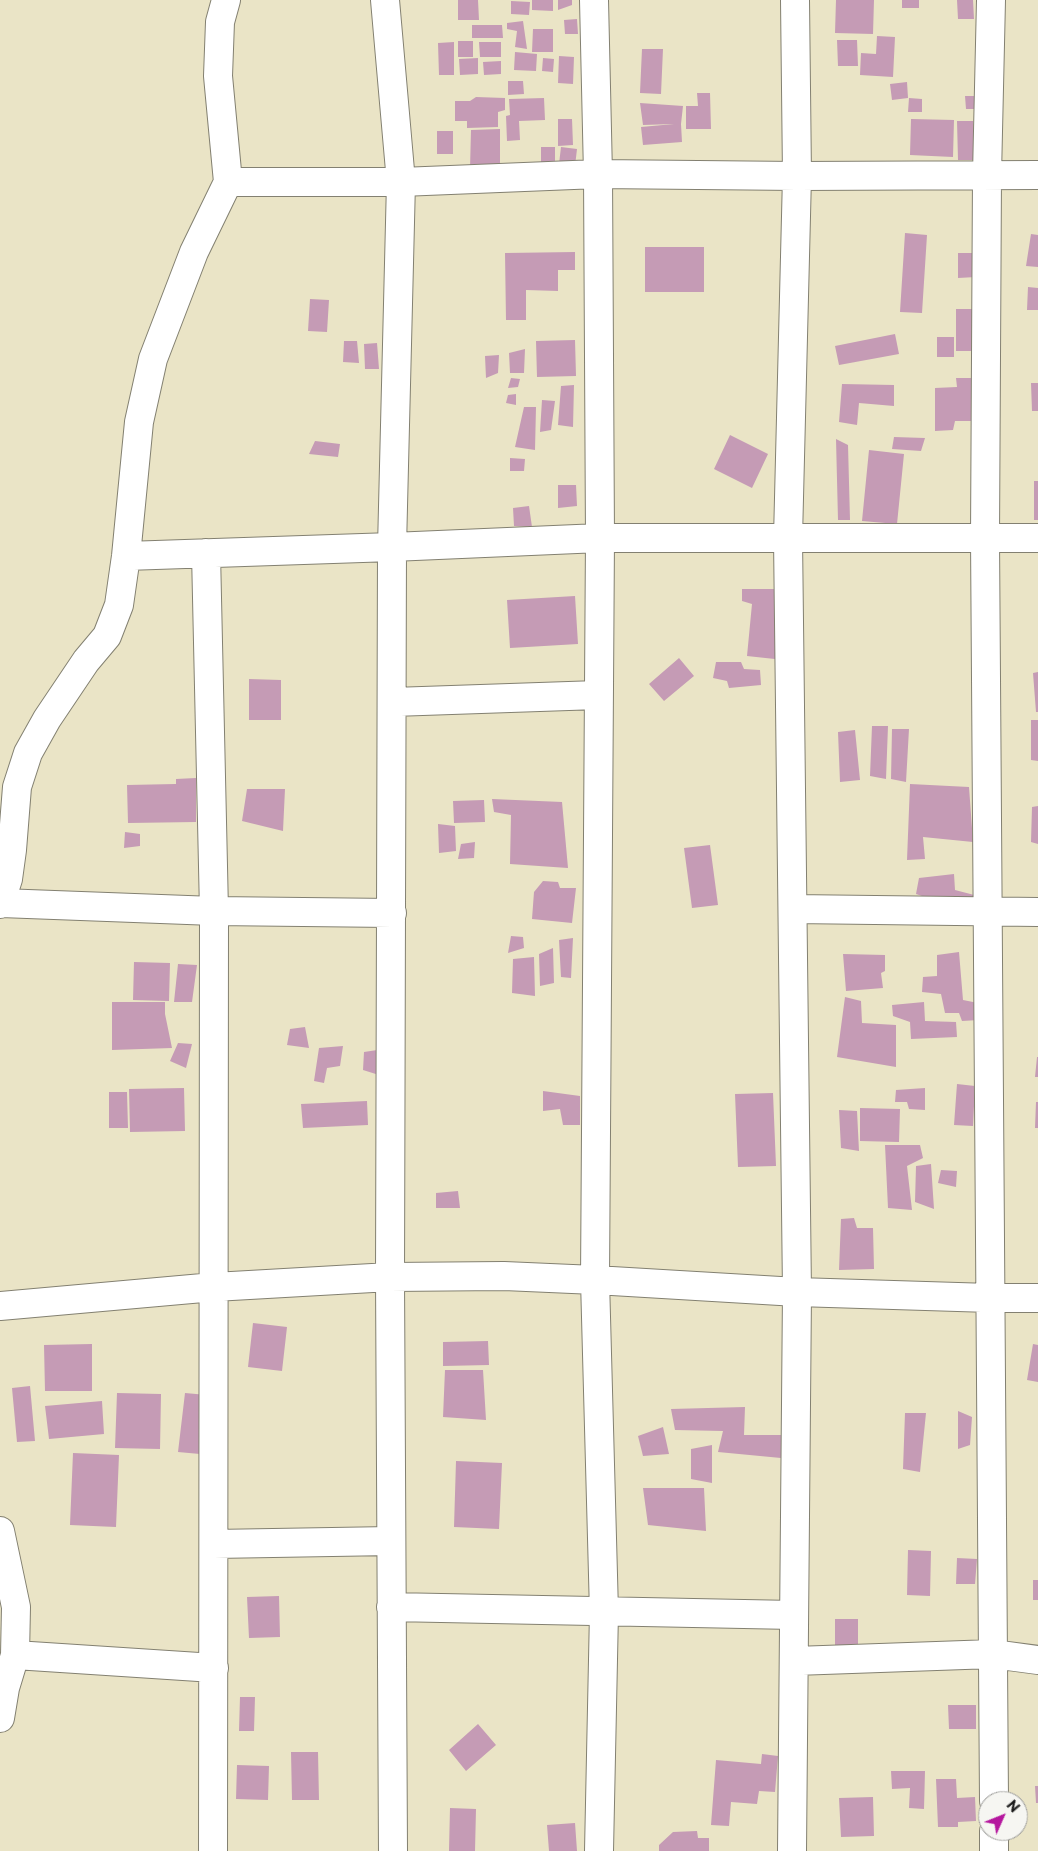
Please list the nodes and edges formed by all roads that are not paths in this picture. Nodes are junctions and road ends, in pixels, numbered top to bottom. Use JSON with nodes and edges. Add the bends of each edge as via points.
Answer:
{"nodes":[{"id":1,"x":226,"y":0,"type":"edge"},
{"id":2,"x":384,"y":0,"type":"edge"},
{"id":3,"x":594,"y":0,"type":"edge"},
{"id":4,"x":795,"y":0,"type":"edge"},
{"id":5,"x":991,"y":0,"type":"edge"},
{"id":6,"x":598,"y":174,"type":"junction"},
{"id":7,"x":987,"y":175,"type":"junction"},
{"id":8,"x":1038,"y":175,"type":"edge"},
{"id":9,"x":797,"y":176,"type":"junction"},
{"id":10,"x":228,"y":182,"type":"junction"},
{"id":11,"x":401,"y":182,"type":"junction"},
{"id":12,"x":600,"y":538,"type":"junction"},
{"id":13,"x":788,"y":538,"type":"junction"},
{"id":14,"x":985,"y":538,"type":"junction"},
{"id":15,"x":1038,"y":538,"type":"edge"},
{"id":16,"x":392,"y":548,"type":"junction"},
{"id":17,"x":206,"y":553,"type":"junction"},
{"id":18,"x":126,"y":556,"type":"junction"},
{"id":19,"x":598,"y":695,"type":"junction"},
{"id":20,"x":393,"y":702,"type":"junction"},
{"id":21,"x":1,"y":904,"type":"edge"},
{"id":22,"x":793,"y":909,"type":"junction"},
{"id":23,"x":986,"y":910,"type":"junction"},
{"id":24,"x":214,"y":911,"type":"junction"},
{"id":25,"x":1038,"y":912,"type":"edge"},
{"id":26,"x":392,"y":913,"type":"junction"},
{"id":27,"x":390,"y":1277,"type":"junction"},
{"id":28,"x":594,"y":1280,"type":"junction"},
{"id":29,"x":214,"y":1287,"type":"junction"},
{"id":30,"x":798,"y":1292,"type":"junction"},
{"id":31,"x":990,"y":1298,"type":"junction"},
{"id":32,"x":1038,"y":1298,"type":"edge"},
{"id":33,"x":0,"y":1306,"type":"edge"},
{"id":34,"x":0,"y":1531,"type":"edge"},
{"id":35,"x":390,"y":1541,"type":"junction"},
{"id":36,"x":214,"y":1544,"type":"junction"},
{"id":37,"x":391,"y":1607,"type":"junction"},
{"id":38,"x":604,"y":1612,"type":"junction"},
{"id":39,"x":794,"y":1615,"type":"junction"},
{"id":40,"x":993,"y":1654,"type":"junction"},
{"id":41,"x":15,"y":1655,"type":"junction"},
{"id":42,"x":1038,"y":1660,"type":"edge"},
{"id":43,"x":795,"y":1661,"type":"junction"},
{"id":44,"x":214,"y":1668,"type":"junction"},
{"id":45,"x":3,"y":1690,"type":"edge"},
{"id":46,"x":0,"y":1718,"type":"edge"},
{"id":47,"x":994,"y":1791,"type":"edge"},
{"id":48,"x":214,"y":1851,"type":"edge"},
{"id":49,"x":393,"y":1851,"type":"edge"},
{"id":50,"x":599,"y":1851,"type":"edge"},
{"id":51,"x":792,"y":1851,"type":"edge"}],
"edges":[{"from":1,"to":10,"type":"street","via":[[220,22],[218,76]]},
{"from":2,"to":11,"type":"street"},
{"from":3,"to":6,"type":"street"},
{"from":4,"to":9,"type":"street"},
{"from":5,"to":7,"type":"street"},
{"from":6,"to":9,"type":"street"},
{"from":6,"to":11,"type":"street"},
{"from":6,"to":12,"type":"street"},
{"from":7,"to":8,"type":"street"},
{"from":7,"to":9,"type":"street"},
{"from":7,"to":14,"type":"street"},
{"from":9,"to":13,"type":"street"},
{"from":10,"to":11,"type":"street"},
{"from":10,"to":18,"type":"street","via":[[194,252],[153,359],[139,422]]},
{"from":11,"to":16,"type":"street"},
{"from":12,"to":13,"type":"street"},
{"from":12,"to":16,"type":"street"},
{"from":12,"to":19,"type":"street"},
{"from":13,"to":14,"type":"street"},
{"from":13,"to":22,"type":"street"},
{"from":14,"to":15,"type":"street"},
{"from":14,"to":23,"type":"street"},
{"from":16,"to":17,"type":"street"},
{"from":16,"to":20,"type":"street"},
{"from":17,"to":18,"type":"street"},
{"from":17,"to":24,"type":"street"},
{"from":18,"to":21,"type":"street","via":[[119,605],[107,636],[51,712],[28,753],[18,787],[8,879]]},
{"from":19,"to":20,"type":"street"},
{"from":19,"to":28,"type":"street"},
{"from":20,"to":26,"type":"street"},
{"from":21,"to":24,"type":"street"},
{"from":22,"to":23,"type":"street"},
{"from":22,"to":30,"type":"street"},
{"from":23,"to":25,"type":"street"},
{"from":23,"to":31,"type":"street"},
{"from":24,"to":26,"type":"street"},
{"from":24,"to":29,"type":"street"},
{"from":26,"to":27,"type":"street"},
{"from":27,"to":28,"type":"street","via":[[504,1276]]},
{"from":27,"to":29,"type":"street"},
{"from":27,"to":35,"type":"street"},
{"from":28,"to":30,"type":"street"},
{"from":28,"to":38,"type":"street"},
{"from":29,"to":33,"type":"street"},
{"from":29,"to":36,"type":"street"},
{"from":30,"to":31,"type":"street"},
{"from":30,"to":39,"type":"street"},
{"from":31,"to":32,"type":"street"},
{"from":31,"to":40,"type":"street"},
{"from":34,"to":41,"type":"street","via":[[16,1607]]},
{"from":35,"to":36,"type":"street"},
{"from":35,"to":37,"type":"street"},
{"from":36,"to":44,"type":"street"},
{"from":37,"to":38,"type":"street"},
{"from":37,"to":49,"type":"street"},
{"from":38,"to":39,"type":"street"},
{"from":38,"to":50,"type":"street"},
{"from":39,"to":43,"type":"street"},
{"from":40,"to":42,"type":"street"},
{"from":40,"to":43,"type":"street"},
{"from":40,"to":47,"type":"street"},
{"from":41,"to":44,"type":"street"},
{"from":41,"to":45,"type":"street"},
{"from":43,"to":51,"type":"street"},
{"from":44,"to":48,"type":"street"},
{"from":45,"to":46,"type":"street"}]}
